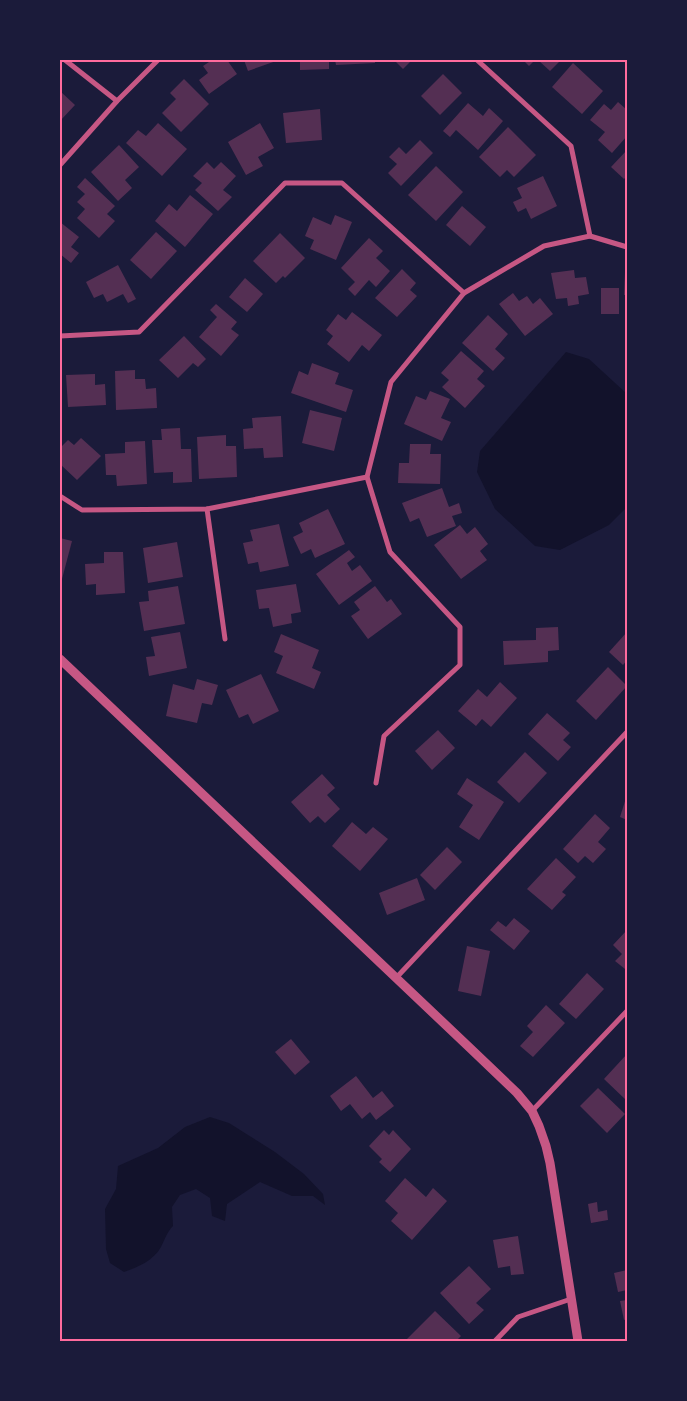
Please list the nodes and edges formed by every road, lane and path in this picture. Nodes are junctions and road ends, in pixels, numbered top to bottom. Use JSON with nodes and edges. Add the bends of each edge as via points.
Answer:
{"nodes":[{"id":1,"x":65,"y":60,"type":"edge"},
{"id":2,"x":158,"y":60,"type":"edge"},
{"id":3,"x":477,"y":60,"type":"edge"},
{"id":4,"x":117,"y":101,"type":"junction"},
{"id":5,"x":60,"y":165,"type":"edge"},
{"id":6,"x":590,"y":236,"type":"junction"},
{"id":7,"x":627,"y":247,"type":"edge"},
{"id":8,"x":464,"y":293,"type":"junction"},
{"id":9,"x":60,"y":336,"type":"edge"},
{"id":10,"x":367,"y":477,"type":"junction"},
{"id":11,"x":60,"y":496,"type":"edge"},
{"id":12,"x":207,"y":509,"type":"junction"},
{"id":13,"x":226,"y":639,"type":"dead end"},
{"id":14,"x":60,"y":658,"type":"edge"},
{"id":15,"x":627,"y":732,"type":"edge"},
{"id":16,"x":376,"y":783,"type":"dead end"},
{"id":17,"x":396,"y":978,"type":"junction"},
{"id":18,"x":627,"y":1011,"type":"edge"},
{"id":19,"x":532,"y":1111,"type":"junction"},
{"id":20,"x":571,"y":1299,"type":"junction"},
{"id":21,"x":495,"y":1341,"type":"edge"},
{"id":22,"x":578,"y":1341,"type":"edge"}],
"edges":[{"from":1,"to":4,"type":"street"},
{"from":2,"to":4,"type":"street"},
{"from":3,"to":6,"type":"street","via":[[571,146]]},
{"from":4,"to":5,"type":"street"},
{"from":6,"to":7,"type":"street"},
{"from":6,"to":8,"type":"street","via":[[544,246]]},
{"from":8,"to":9,"type":"street","via":[[342,183],[285,183],[139,332]]},
{"from":8,"to":10,"type":"street","via":[[391,382]]},
{"from":10,"to":12,"type":"street"},
{"from":10,"to":16,"type":"street","via":[[390,552],[460,627],[460,665],[384,736]]},
{"from":11,"to":12,"type":"street","via":[[82,510]]},
{"from":12,"to":13,"type":"street"},
{"from":14,"to":17,"type":"street"},
{"from":15,"to":17,"type":"street"},
{"from":17,"to":19,"type":"street"},
{"from":18,"to":19,"type":"street"},
{"from":19,"to":20,"type":"street","via":[[548,1155]]},
{"from":20,"to":21,"type":"street","via":[[518,1317]]},
{"from":20,"to":22,"type":"street"}]}
